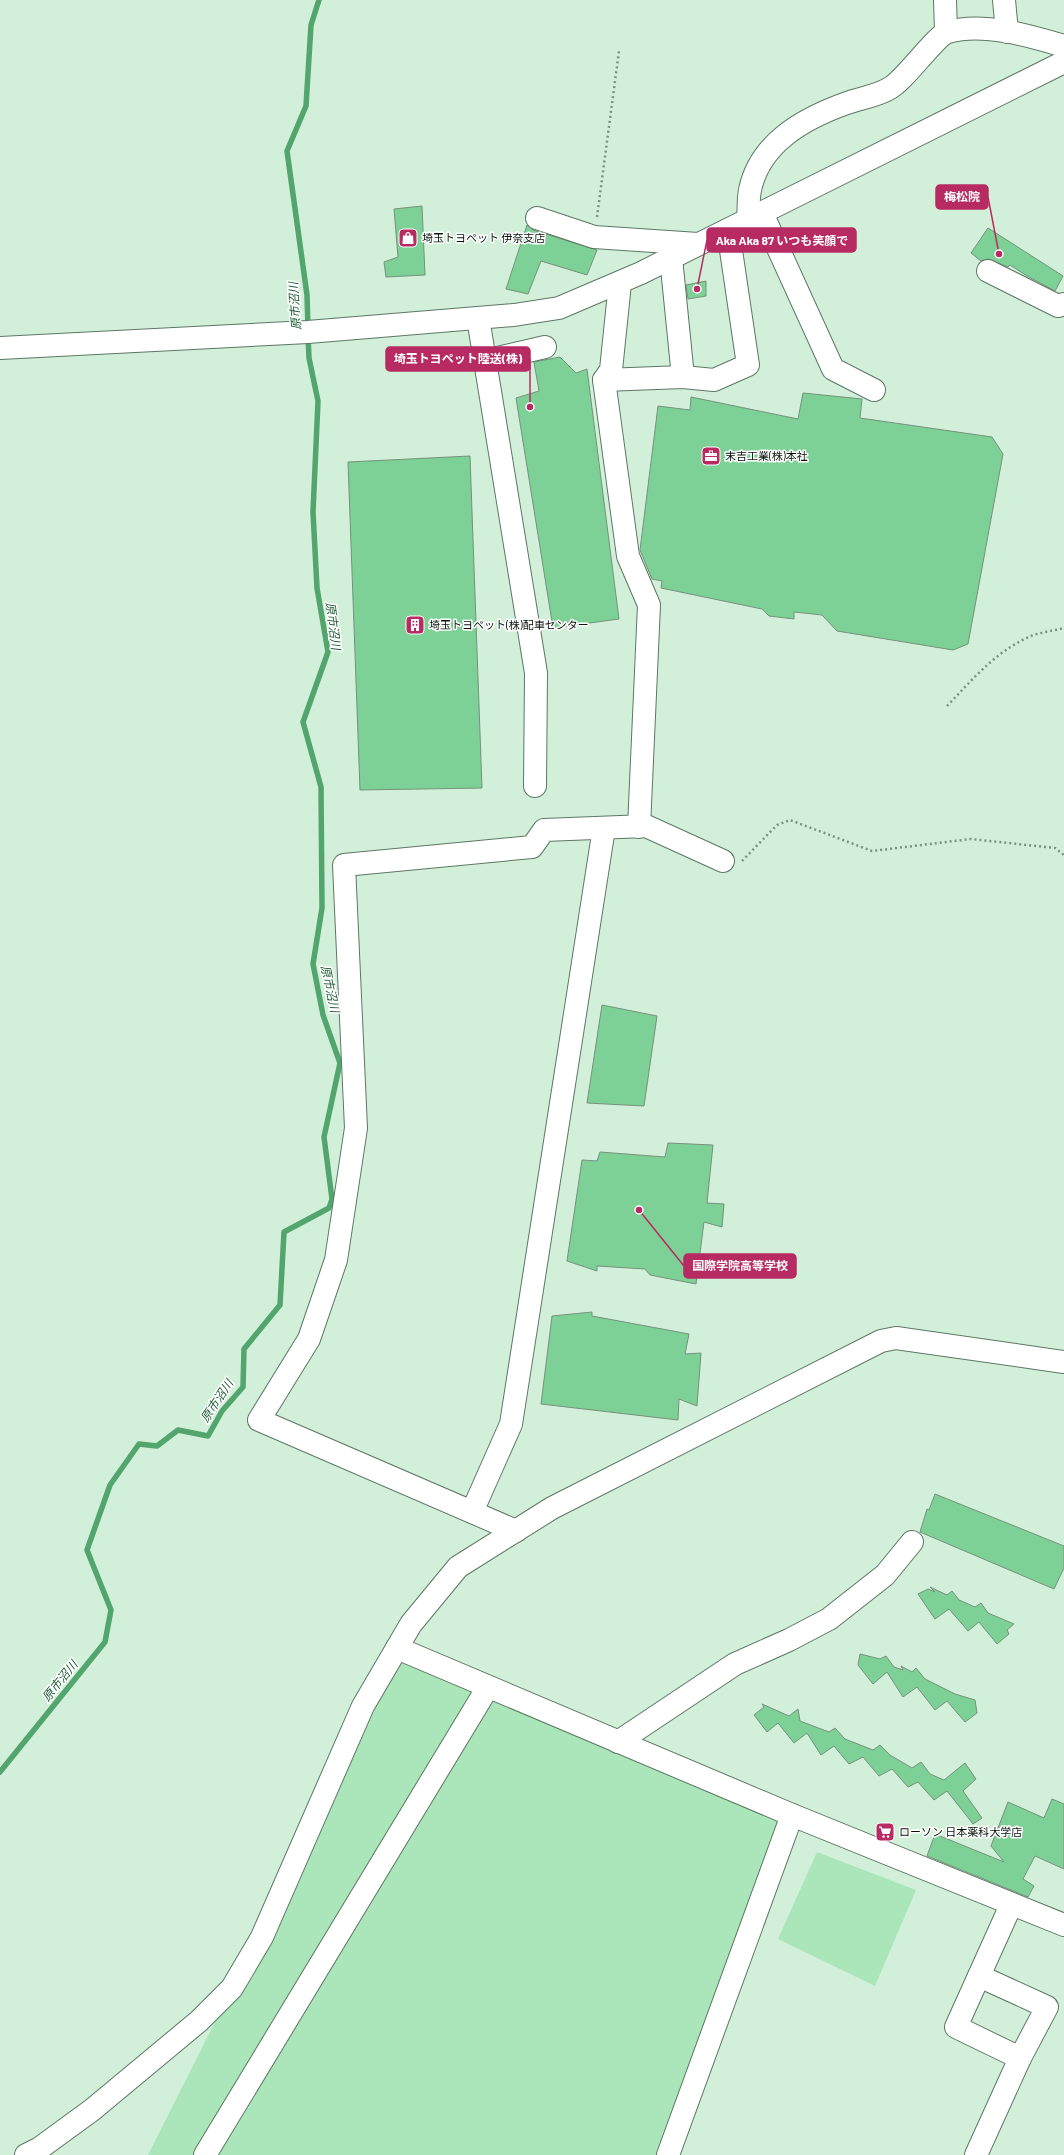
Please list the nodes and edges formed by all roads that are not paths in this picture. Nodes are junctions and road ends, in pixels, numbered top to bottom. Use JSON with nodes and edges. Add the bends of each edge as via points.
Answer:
{"nodes":[{"id":1,"x":945,"y":0,"type":"edge"},
{"id":2,"x":1004,"y":0,"type":"edge"},
{"id":3,"x":946,"y":32,"type":"junction"},
{"id":4,"x":1007,"y":32,"type":"junction"},
{"id":5,"x":1064,"y":46,"type":"edge"},
{"id":6,"x":1064,"y":62,"type":"edge"},
{"id":7,"x":755,"y":216,"type":"junction"},
{"id":8,"x":537,"y":218,"type":"dead end"},
{"id":9,"x":728,"y":230,"type":"junction"},
{"id":10,"x":700,"y":244,"type":"junction"},
{"id":11,"x":671,"y":258,"type":"junction"},
{"id":12,"x":988,"y":271,"type":"dead end"},
{"id":13,"x":620,"y":283,"type":"junction"},
{"id":14,"x":1064,"y":304,"type":"edge"},
{"id":15,"x":478,"y":318,"type":"junction"},
{"id":16,"x":545,"y":347,"type":"dead end"},
{"id":17,"x":0,"y":348,"type":"edge"},
{"id":18,"x":485,"y":361,"type":"junction"},
{"id":19,"x":683,"y":377,"type":"junction"},
{"id":20,"x":604,"y":380,"type":"junction"},
{"id":21,"x":874,"y":390,"type":"dead end"},
{"id":22,"x":535,"y":786,"type":"dead end"},
{"id":23,"x":638,"y":827,"type":"junction"},
{"id":24,"x":604,"y":828,"type":"junction"},
{"id":25,"x":723,"y":861,"type":"road end"},
{"id":26,"x":1064,"y":1362,"type":"edge"},
{"id":27,"x":472,"y":1512,"type":"junction"},
{"id":28,"x":516,"y":1531,"type":"junction"},
{"id":29,"x":912,"y":1542,"type":"dead end"},
{"id":30,"x":397,"y":1648,"type":"junction"},
{"id":31,"x":488,"y":1687,"type":"junction"},
{"id":32,"x":618,"y":1742,"type":"junction"},
{"id":33,"x":792,"y":1815,"type":"junction"},
{"id":34,"x":1012,"y":1905,"type":"junction"},
{"id":35,"x":1064,"y":1925,"type":"edge"},
{"id":36,"x":979,"y":1976,"type":"junction"},
{"id":37,"x":1020,"y":2058,"type":"junction"},
{"id":38,"x":26,"y":2155,"type":"edge"},
{"id":39,"x":205,"y":2155,"type":"edge"},
{"id":40,"x":668,"y":2155,"type":"edge"},
{"id":41,"x":976,"y":2155,"type":"edge"}],
"edges":[{"from":1,"to":3,"type":"street"},
{"from":2,"to":4,"type":"street"},
{"from":3,"to":4,"type":"street","via":[[972,28]]},
{"from":3,"to":7,"type":"street","via":[[890,88],[839,106],[793,128],[778,140],[761,162],[750,189]]},
{"from":4,"to":5,"type":"street"},
{"from":6,"to":7,"type":"street"},
{"from":7,"to":9,"type":"street"},
{"from":7,"to":21,"type":"street","via":[[833,369]]},
{"from":8,"to":10,"type":"street","via":[[594,237]]},
{"from":9,"to":10,"type":"street"},
{"from":9,"to":19,"type":"street","via":[[748,365],[714,380]]},
{"from":10,"to":11,"type":"street"},
{"from":11,"to":13,"type":"street"},
{"from":11,"to":19,"type":"street"},
{"from":12,"to":14,"type":"street","via":[[1058,306]]},
{"from":13,"to":15,"type":"street","via":[[559,308]]},
{"from":13,"to":20,"type":"street","via":[[611,370]]},
{"from":15,"to":17,"type":"street","via":[[314,331]]},
{"from":15,"to":18,"type":"street"},
{"from":16,"to":18,"type":"street"},
{"from":18,"to":22,"type":"street","via":[[536,673]]},
{"from":19,"to":20,"type":"street"},
{"from":20,"to":23,"type":"street","via":[[628,556],[649,605]]},
{"from":23,"to":24,"type":"street"},
{"from":23,"to":25,"type":"street","via":[[646,826]]},
{"from":24,"to":27,"type":"street","via":[[512,1424]]},
{"from":24,"to":27,"type":"street","via":[[544,830],[532,847],[344,865],[356,1128],[336,1260],[309,1339],[259,1420]]},
{"from":26,"to":28,"type":"street","via":[[896,1338],[881,1342],[552,1508]]},
{"from":27,"to":28,"type":"street"},
{"from":28,"to":30,"type":"street","via":[[458,1567],[411,1624]]},
{"from":29,"to":32,"type":"street","via":[[885,1575],[830,1619],[735,1664]]},
{"from":30,"to":31,"type":"street"},
{"from":30,"to":38,"type":"street","via":[[363,1706],[262,1938],[232,1988],[199,2021],[92,2110],[40,2148]]},
{"from":31,"to":32,"type":"street"},
{"from":31,"to":39,"type":"street"},
{"from":32,"to":33,"type":"street"},
{"from":33,"to":34,"type":"street"},
{"from":33,"to":40,"type":"street"},
{"from":34,"to":35,"type":"street"},
{"from":34,"to":36,"type":"street"},
{"from":36,"to":37,"type":"street","via":[[956,2027]]},
{"from":36,"to":37,"type":"street","via":[[1047,2007]]},
{"from":37,"to":41,"type":"street"}]}
